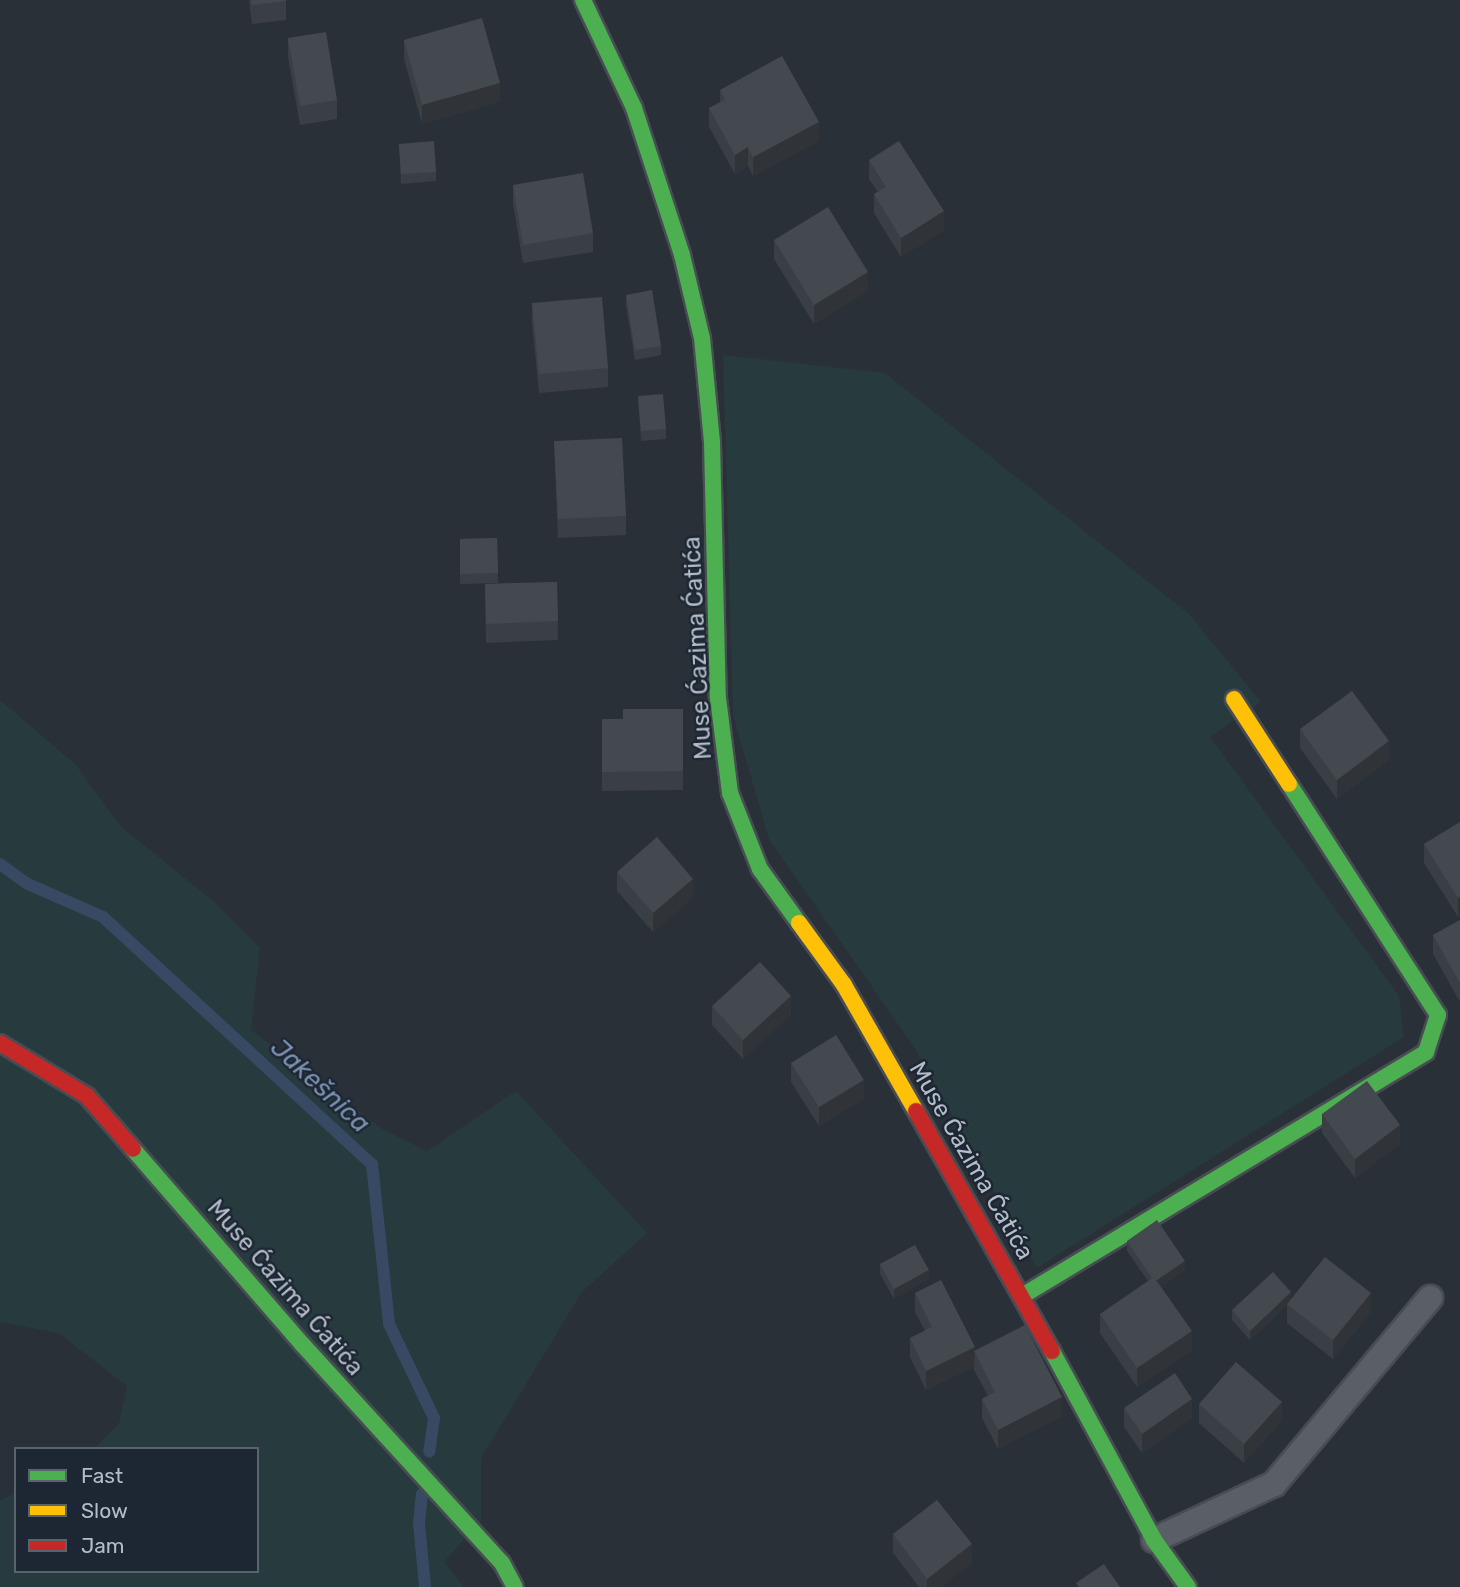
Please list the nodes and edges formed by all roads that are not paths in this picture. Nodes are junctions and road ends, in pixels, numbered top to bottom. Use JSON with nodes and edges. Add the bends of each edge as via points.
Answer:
{"nodes":[{"id":1,"x":583,"y":0,"type":"edge"},
{"id":2,"x":1234,"y":699,"type":"dead end"},
{"id":3,"x":0,"y":1043,"type":"edge"},
{"id":4,"x":1023,"y":1296,"type":"junction"},
{"id":5,"x":1430,"y":1298,"type":"dead end"},
{"id":6,"x":1154,"y":1540,"type":"junction"},
{"id":7,"x":515,"y":1587,"type":"edge"},
{"id":8,"x":1188,"y":1587,"type":"edge"}],
"edges":[{"from":1,"to":4,"type":"street","name":"Muse Ćazima Ćatića","via":[[634,108],[682,255],[702,338],[712,442],[718,698],[730,793],[760,869],[844,985]]},
{"from":2,"to":4,"type":"street","name":"Muse Ćazima Ćatića","via":[[1438,1015],[1426,1052]]},
{"from":3,"to":7,"type":"street","name":"Muse Ćazima Ćatića","via":[[86,1096],[302,1344],[502,1563]]},
{"from":4,"to":6,"type":"street","name":"Muse Ćazima Ćatića"},
{"from":5,"to":6,"type":"lane","via":[[1274,1483]]},
{"from":6,"to":8,"type":"street","name":"Muse Ćazima Ćatića"}]}
